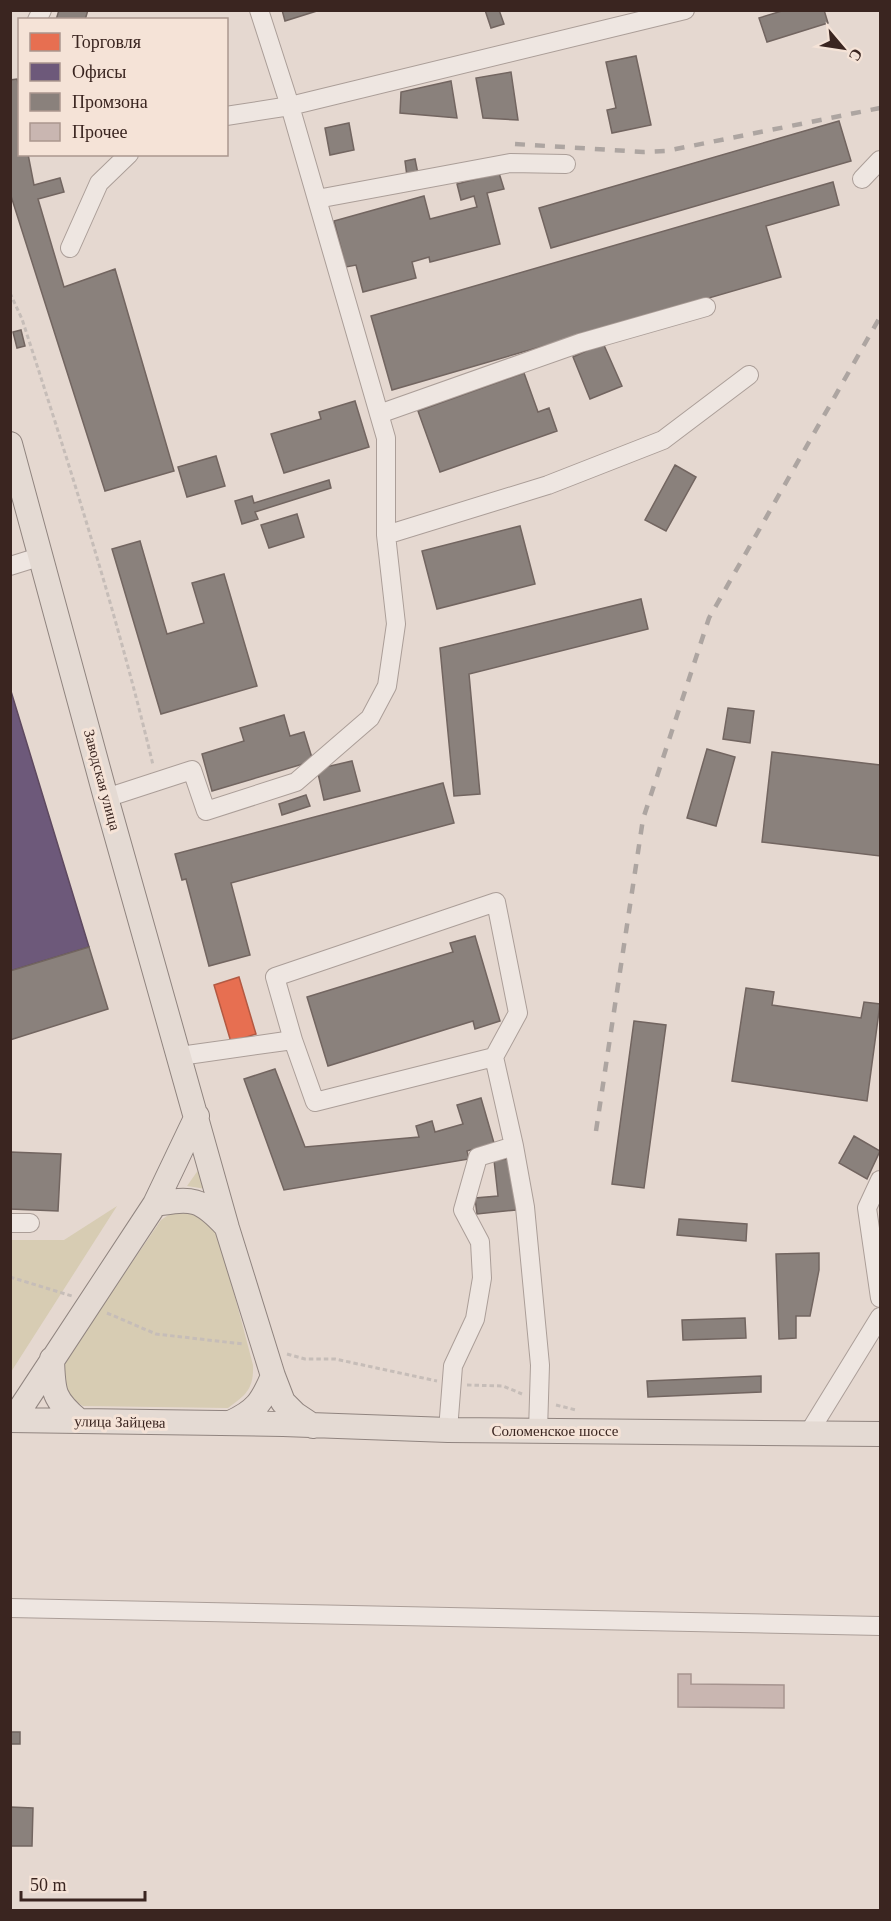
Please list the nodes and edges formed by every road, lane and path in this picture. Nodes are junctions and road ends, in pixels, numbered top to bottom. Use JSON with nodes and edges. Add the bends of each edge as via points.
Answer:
{"nodes":[{"id":1,"x":259,"y":10,"type":"edge"},
{"id":2,"x":684,"y":10,"type":"edge"},
{"id":3,"x":290,"y":106,"type":"junction"},
{"id":4,"x":228,"y":117,"type":"edge"},
{"id":5,"x":127,"y":156,"type":"edge"},
{"id":6,"x":880,"y":160,"type":"edge"},
{"id":7,"x":566,"y":164,"type":"dead end"},
{"id":8,"x":862,"y":179,"type":"dead end"},
{"id":9,"x":317,"y":199,"type":"junction"},
{"id":10,"x":70,"y":248,"type":"dead end"},
{"id":11,"x":10,"y":293,"type":"edge"},
{"id":12,"x":706,"y":307,"type":"dead end"},
{"id":13,"x":749,"y":375,"type":"dead end"},
{"id":14,"x":379,"y":414,"type":"junction"},
{"id":15,"x":10,"y":444,"type":"edge"},
{"id":16,"x":386,"y":535,"type":"junction"},
{"id":17,"x":42,"y":555,"type":"junction"},
{"id":18,"x":10,"y":566,"type":"edge"},
{"id":19,"x":157,"y":782,"type":"junction"},
{"id":20,"x":106,"y":798,"type":"junction"},
{"id":21,"x":293,"y":1040,"type":"junction"},
{"id":22,"x":180,"y":1056,"type":"junction"},
{"id":23,"x":494,"y":1057,"type":"junction"},
{"id":24,"x":197,"y":1116,"type":"junction"},
{"id":25,"x":514,"y":1146,"type":"junction"},
{"id":26,"x":880,"y":1180,"type":"edge"},
{"id":27,"x":155,"y":1203,"type":"junction"},
{"id":28,"x":10,"y":1222,"type":"edge"},
{"id":29,"x":30,"y":1223,"type":"dead end"},
{"id":30,"x":227,"y":1228,"type":"junction"},
{"id":31,"x":10,"y":1277,"type":"edge"},
{"id":32,"x":880,"y":1298,"type":"edge"},
{"id":33,"x":87,"y":1304,"type":"junction"},
{"id":34,"x":880,"y":1317,"type":"edge"},
{"id":35,"x":264,"y":1348,"type":"junction"},
{"id":36,"x":52,"y":1359,"type":"junction"},
{"id":37,"x":273,"y":1376,"type":"junction"},
{"id":38,"x":452,"y":1385,"type":"junction"},
{"id":39,"x":538,"y":1401,"type":"junction"},
{"id":40,"x":12,"y":1420,"type":"edge"},
{"id":41,"x":79,"y":1421,"type":"junction"},
{"id":42,"x":229,"y":1423,"type":"junction"},
{"id":43,"x":313,"y":1426,"type":"junction"},
{"id":44,"x":448,"y":1430,"type":"junction"},
{"id":45,"x":538,"y":1431,"type":"junction"},
{"id":46,"x":808,"y":1434,"type":"junction"},
{"id":47,"x":880,"y":1434,"type":"edge"},
{"id":48,"x":10,"y":1608,"type":"edge"},
{"id":49,"x":880,"y":1626,"type":"edge"}],
"edges":[{"from":1,"to":3,"type":"street"},
{"from":2,"to":3,"type":"street"},
{"from":3,"to":4,"type":"street"},
{"from":3,"to":9,"type":"street"},
{"from":5,"to":10,"type":"street","via":[[99,183]]},
{"from":6,"to":8,"type":"street"},
{"from":7,"to":9,"type":"street","via":[[510,163]]},
{"from":9,"to":14,"type":"street"},
{"from":11,"to":19,"type":"path","via":[[22,319],[96,548]]},
{"from":12,"to":14,"type":"street","via":[[580,343]]},
{"from":13,"to":16,"type":"street","via":[[663,441],[548,486]]},
{"from":14,"to":16,"type":"street","via":[[386,438]]},
{"from":15,"to":17,"type":"main road","name":"Заводская улица"},
{"from":16,"to":19,"type":"street","via":[[396,624],[387,686],[370,718],[296,782],[206,811],[192,770]]},
{"from":17,"to":18,"type":"street"},
{"from":17,"to":20,"type":"main road","name":"Заводская улица"},
{"from":19,"to":20,"type":"street"},
{"from":20,"to":22,"type":"main road","name":"Заводская улица"},
{"from":21,"to":22,"type":"street"},
{"from":21,"to":23,"type":"street","via":[[315,1102]]},
{"from":21,"to":23,"type":"street","via":[[275,977],[496,902],[518,1013]]},
{"from":22,"to":24,"type":"main road","name":"Заводская улица"},
{"from":23,"to":25,"type":"street"},
{"from":24,"to":27,"type":"main road"},
{"from":24,"to":30,"type":"main road","name":"Заводская улица"},
{"from":25,"to":38,"type":"street","via":[[478,1157],[463,1210],[480,1242],[482,1278],[475,1319],[453,1366]]},
{"from":25,"to":39,"type":"street","via":[[525,1207],[540,1365]]},
{"from":26,"to":32,"type":"street","via":[[867,1208]]},
{"from":27,"to":30,"type":"main road","via":[[207,1205]]},
{"from":27,"to":33,"type":"main road"},
{"from":28,"to":29,"type":"street"},
{"from":30,"to":35,"type":"main road","name":"Заводская улица"},
{"from":31,"to":33,"type":"path"},
{"from":33,"to":35,"type":"path","via":[[156,1334]]},
{"from":33,"to":36,"type":"main road"},
{"from":34,"to":46,"type":"street"},
{"from":35,"to":37,"type":"main road","name":"Заводская улица"},
{"from":35,"to":38,"type":"path"},
{"from":36,"to":40,"type":"main road"},
{"from":36,"to":41,"type":"main road","via":[[53,1391],[61,1406]]},
{"from":37,"to":42,"type":"main road","via":[[265,1396],[250,1413]]},
{"from":37,"to":43,"type":"main road","name":"Заводская улица","via":[[284,1402]]},
{"from":38,"to":39,"type":"path","via":[[503,1386]]},
{"from":38,"to":44,"type":"street"},
{"from":39,"to":45,"type":"street"},
{"from":40,"to":41,"type":"main road","name":"улица Зайцева"},
{"from":41,"to":42,"type":"main road","name":"улица Зайцева"},
{"from":42,"to":43,"type":"main road","name":"Соломенское шоссе"},
{"from":43,"to":44,"type":"main road","name":"Соломенское шоссе"},
{"from":44,"to":45,"type":"main road","name":"Соломенское шоссе"},
{"from":45,"to":46,"type":"main road","name":"Соломенское шоссе"},
{"from":46,"to":47,"type":"main road","name":"Соломенское шоссе"},
{"from":48,"to":49,"type":"street"}]}
